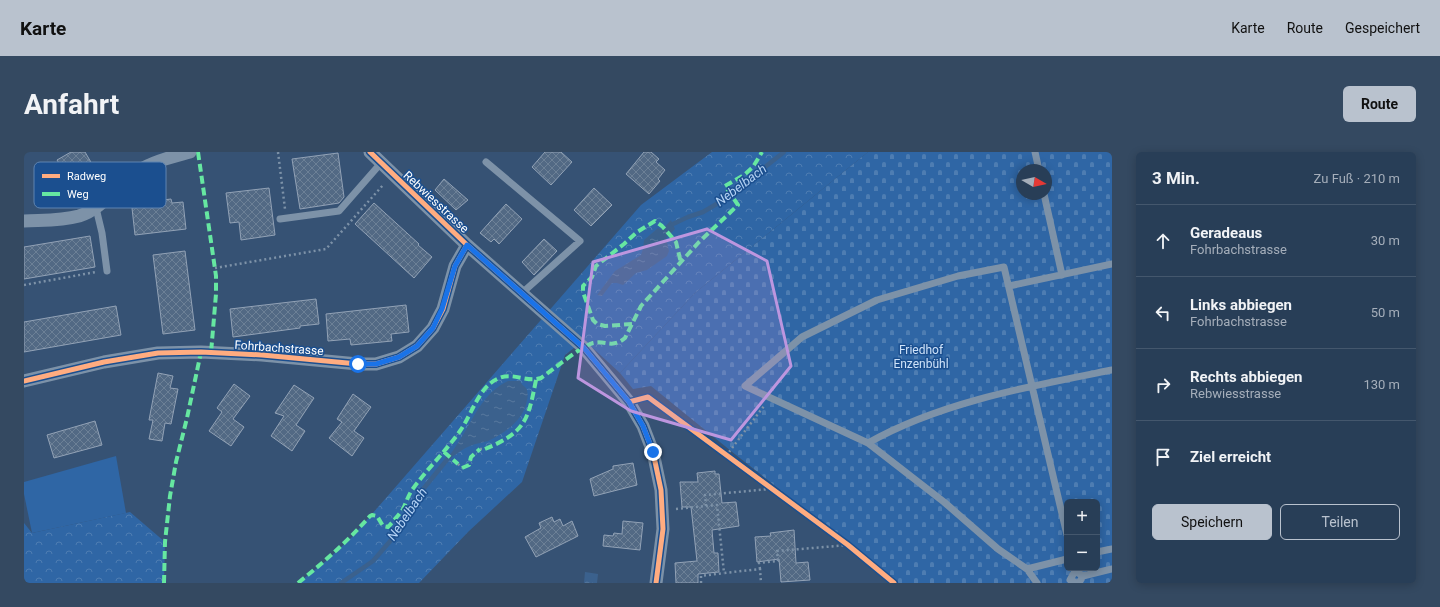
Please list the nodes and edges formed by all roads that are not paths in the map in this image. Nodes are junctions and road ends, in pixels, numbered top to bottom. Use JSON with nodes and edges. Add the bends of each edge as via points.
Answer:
{"nodes":[{"id":1,"x":190,"y":152,"type":"edge"},
{"id":2,"x":370,"y":152,"type":"edge"},
{"id":3,"x":1035,"y":152,"type":"edge"},
{"id":4,"x":156,"y":162,"type":"edge"},
{"id":5,"x":486,"y":162,"type":"dead end"},
{"id":6,"x":381,"y":163,"type":"junction"},
{"id":7,"x":1038,"y":164,"type":"edge"},
{"id":8,"x":1045,"y":200,"type":"edge"},
{"id":9,"x":96,"y":208,"type":"joint"},
{"id":10,"x":283,"y":219,"type":"road end"},
{"id":11,"x":24,"y":221,"type":"edge"},
{"id":12,"x":467,"y":245,"type":"junction"},
{"id":13,"x":1112,"y":264,"type":"edge"},
{"id":14,"x":107,"y":271,"type":"road end"},
{"id":15,"x":1062,"y":275,"type":"junction"},
{"id":16,"x":1009,"y":286,"type":"junction"},
{"id":17,"x":522,"y":293,"type":"junction"},
{"id":18,"x":1112,"y":370,"type":"edge"},
{"id":19,"x":24,"y":381,"type":"edge"},
{"id":20,"x":1033,"y":386,"type":"junction"},
{"id":21,"x":868,"y":442,"type":"junction"},
{"id":22,"x":1064,"y":522,"type":"edge"},
{"id":23,"x":1112,"y":549,"type":"edge"},
{"id":24,"x":1100,"y":551,"type":"edge"},
{"id":25,"x":1064,"y":560,"type":"edge"},
{"id":26,"x":1027,"y":569,"type":"junction"},
{"id":27,"x":1112,"y":569,"type":"edge"},
{"id":28,"x":1083,"y":576,"type":"junction"},
{"id":29,"x":656,"y":583,"type":"edge"},
{"id":30,"x":1037,"y":583,"type":"edge"},
{"id":31,"x":1076,"y":583,"type":"edge"},
{"id":32,"x":1079,"y":583,"type":"edge"}],
"edges":[{"from":1,"to":4,"type":"street"},
{"from":2,"to":6,"type":"street","name":"Rebwiesstrasse"},
{"from":3,"to":7,"type":"lane"},
{"from":5,"to":17,"type":"lane","via":[[580,241]]},
{"from":6,"to":10,"type":"lane","via":[[339,211]]},
{"from":6,"to":12,"type":"street","name":"Rebwiesstrasse"},
{"from":8,"to":15,"type":"lane"},
{"from":9,"to":11,"type":"street","via":[[80,216],[60,220]]},
{"from":9,"to":14,"type":"lane"},
{"from":12,"to":17,"type":"street","name":"Rebwiesstrasse"},
{"from":12,"to":19,"type":"street","name":"Fohrbachstrasse","via":[[455,266],[442,309],[433,328],[417,346],[399,357],[376,364],[358,364],[262,355],[158,353],[104,362]]},
{"from":13,"to":15,"type":"lane"},
{"from":15,"to":16,"type":"lane"},
{"from":16,"to":20,"type":"lane"},
{"from":16,"to":21,"type":"lane","via":[[1004,267],[958,276],[877,300],[802,337],[745,386]]},
{"from":17,"to":29,"type":"street","name":"Rebwiesstrasse","via":[[584,348],[629,402],[643,426],[653,452],[663,511]]},
{"from":18,"to":20,"type":"lane"},
{"from":20,"to":21,"type":"lane","via":[[922,417]]},
{"from":20,"to":22,"type":"lane"},
{"from":21,"to":26,"type":"lane","via":[[998,549]]},
{"from":23,"to":24,"type":"lane"},
{"from":25,"to":26,"type":"lane"},
{"from":26,"to":30,"type":"lane"},
{"from":27,"to":28,"type":"lane"},
{"from":28,"to":31,"type":"lane","via":[[1075,571],[1070,580]]},
{"from":28,"to":32,"type":"lane"}]}
